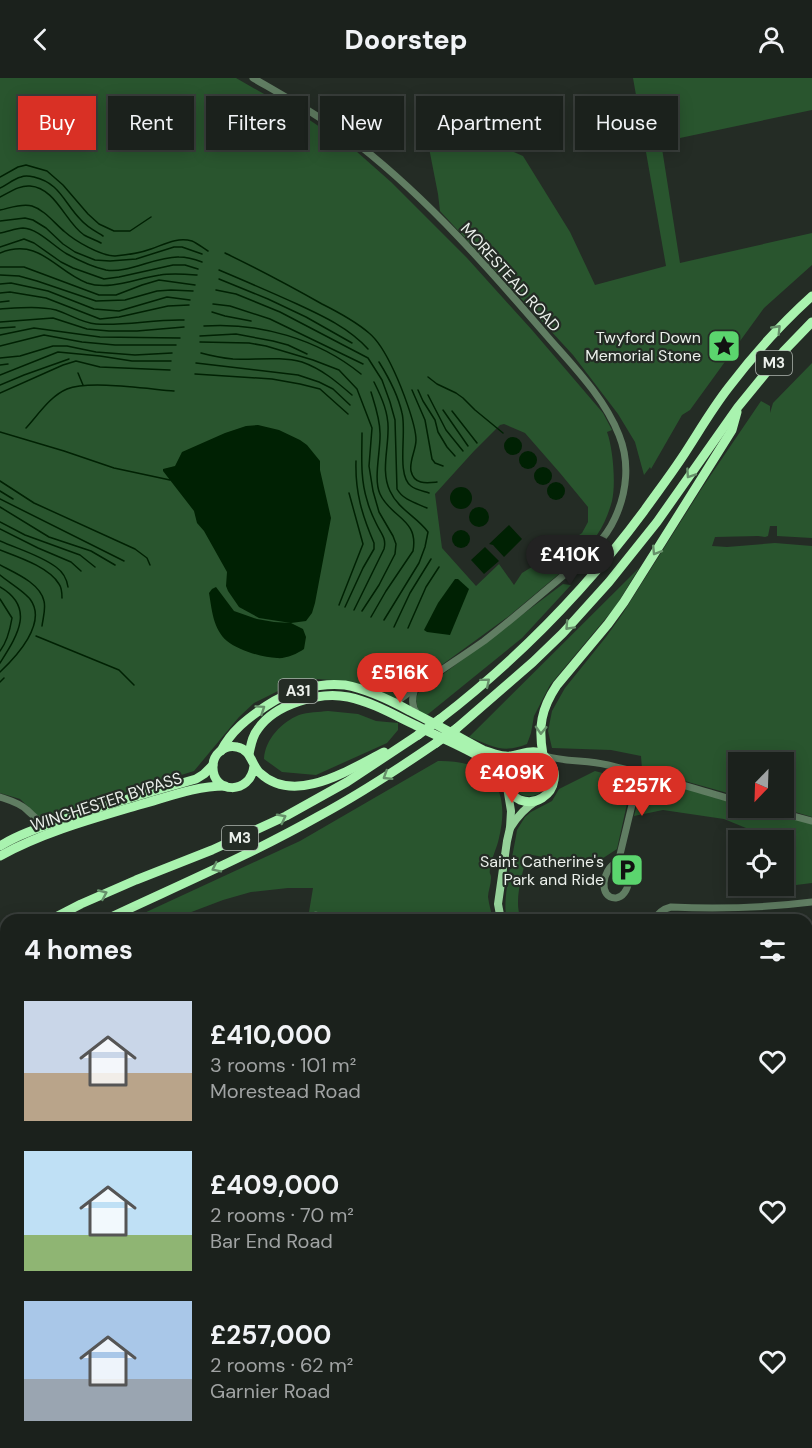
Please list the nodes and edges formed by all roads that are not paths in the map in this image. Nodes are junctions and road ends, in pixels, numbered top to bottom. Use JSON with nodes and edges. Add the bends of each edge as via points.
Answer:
{"nodes":[{"id":1,"x":253,"y":78,"type":"edge"},
{"id":2,"x":812,"y":296,"type":"edge"},
{"id":3,"x":812,"y":322,"type":"edge"},
{"id":4,"x":738,"y":407,"type":"junction"},
{"id":5,"x":415,"y":688,"type":"junction"},
{"id":6,"x":395,"y":703,"type":"junction"},
{"id":7,"x":417,"y":714,"type":"junction"},
{"id":8,"x":418,"y":735,"type":"junction"},
{"id":9,"x":221,"y":751,"type":"junction"},
{"id":10,"x":249,"y":754,"type":"junction"},
{"id":11,"x":516,"y":756,"type":"junction"},
{"id":12,"x":544,"y":756,"type":"junction"},
{"id":13,"x":570,"y":761,"type":"junction"},
{"id":14,"x":213,"y":765,"type":"junction"},
{"id":15,"x":254,"y":766,"type":"junction"},
{"id":16,"x":634,"y":772,"type":"junction"},
{"id":17,"x":555,"y":776,"type":"junction"},
{"id":18,"x":506,"y":785,"type":"junction"},
{"id":19,"x":225,"y":786,"type":"junction"},
{"id":20,"x":0,"y":797,"type":"edge"},
{"id":21,"x":728,"y":798,"type":"edge"},
{"id":22,"x":536,"y":801,"type":"junction"},
{"id":23,"x":30,"y":813,"type":"junction"},
{"id":24,"x":794,"y":816,"type":"edge"},
{"id":25,"x":812,"y":821,"type":"edge"},
{"id":26,"x":47,"y":825,"type":"junction"},
{"id":27,"x":510,"y":828,"type":"junction"},
{"id":28,"x":30,"y":831,"type":"junction"},
{"id":29,"x":0,"y":846,"type":"edge"},
{"id":30,"x":0,"y":856,"type":"edge"},
{"id":31,"x":618,"y":863,"type":"junction"},
{"id":32,"x":812,"y":902,"type":"edge"},
{"id":33,"x":62,"y":914,"type":"edge"},
{"id":34,"x":118,"y":914,"type":"edge"},
{"id":35,"x":500,"y":914,"type":"edge"},
{"id":36,"x":658,"y":914,"type":"edge"}],
"edges":[{"from":1,"to":5,"type":"street","name":"MORESTEAD ROAD","via":[[348,137],[434,212],[588,384],[611,419],[623,449],[624,493],[604,537],[511,620]]},
{"from":8,"to":2,"type":"highway","number":"M3","one_way":true,"bridge":true,"via":[[512,659],[590,579],[644,510],[747,363]]},
{"from":3,"to":4,"type":"highway","number":"M3"},
{"from":4,"to":12,"type":"highway","number":"M3","one_way":true,"via":[[732,430],[624,602],[551,694],[542,715]]},
{"from":4,"to":34,"type":"highway","number":"M3","one_way":true,"bridge":true,"via":[[657,522],[609,582],[533,662],[457,728],[369,788],[312,820]]},
{"from":5,"to":6,"type":"street","name":"MORESTEAD ROAD"},
{"from":5,"to":7,"type":"street","via":[[412,700]]},
{"from":6,"to":7,"type":"highway","number":"A31"},
{"from":9,"to":6,"type":"highway","number":"A31","one_way":true,"via":[[247,719],[272,702],[302,690],[345,685]]},
{"from":7,"to":11,"type":"highway","number":"A31","via":[[483,750]]},
{"from":8,"to":15,"type":"highway","number":"M3","via":[[311,785],[277,784]]},
{"from":33,"to":8,"type":"highway","number":"M3","one_way":true,"via":[[285,816],[347,782]]},
{"from":9,"to":10,"type":"highway","via":[[239,747]]},
{"from":9,"to":14,"type":"highway"},
{"from":10,"to":15,"type":"highway"},
{"from":10,"to":18,"type":"highway","number":"A31","via":[[257,729],[273,714],[305,699],[346,696],[374,705],[486,761]]},
{"from":11,"to":12,"type":"highway","via":[[530,752]]},
{"from":11,"to":18,"type":"highway","via":[[506,770]]},
{"from":12,"to":13,"type":"street"},
{"from":12,"to":17,"type":"highway"},
{"from":13,"to":16,"type":"street"},
{"from":13,"to":17,"type":"street"},
{"from":14,"to":19,"type":"highway","via":[[215,778]]},
{"from":14,"to":26,"type":"highway","name":"WINCHESTER BYPASS","via":[[196,778]]},
{"from":15,"to":19,"type":"highway","via":[[245,784]]},
{"from":16,"to":21,"type":"street"},
{"from":16,"to":31,"type":"street","via":[[637,784]]},
{"from":17,"to":22,"type":"highway","via":[[552,789]]},
{"from":18,"to":22,"type":"highway","via":[[519,799]]},
{"from":18,"to":27,"type":"main road"},
{"from":19,"to":30,"type":"highway","name":"WINCHESTER BYPASS","via":[[179,793],[40,836]]},
{"from":20,"to":23,"type":"street"},
{"from":22,"to":27,"type":"main road"},
{"from":23,"to":26,"type":"street"},
{"from":23,"to":28,"type":"street"},
{"from":24,"to":25,"type":"street"},
{"from":26,"to":28,"type":"highway","name":"WINCHESTER BYPASS"},
{"from":27,"to":35,"type":"main road","via":[[499,888]]},
{"from":28,"to":29,"type":"highway","name":"WINCHESTER BYPASS"},
{"from":31,"to":31,"type":"street","via":[[627,870],[627,884],[623,895],[612,898],[605,891],[606,873]]},
{"from":32,"to":36,"type":"street","via":[[726,909],[671,907]]}]}
